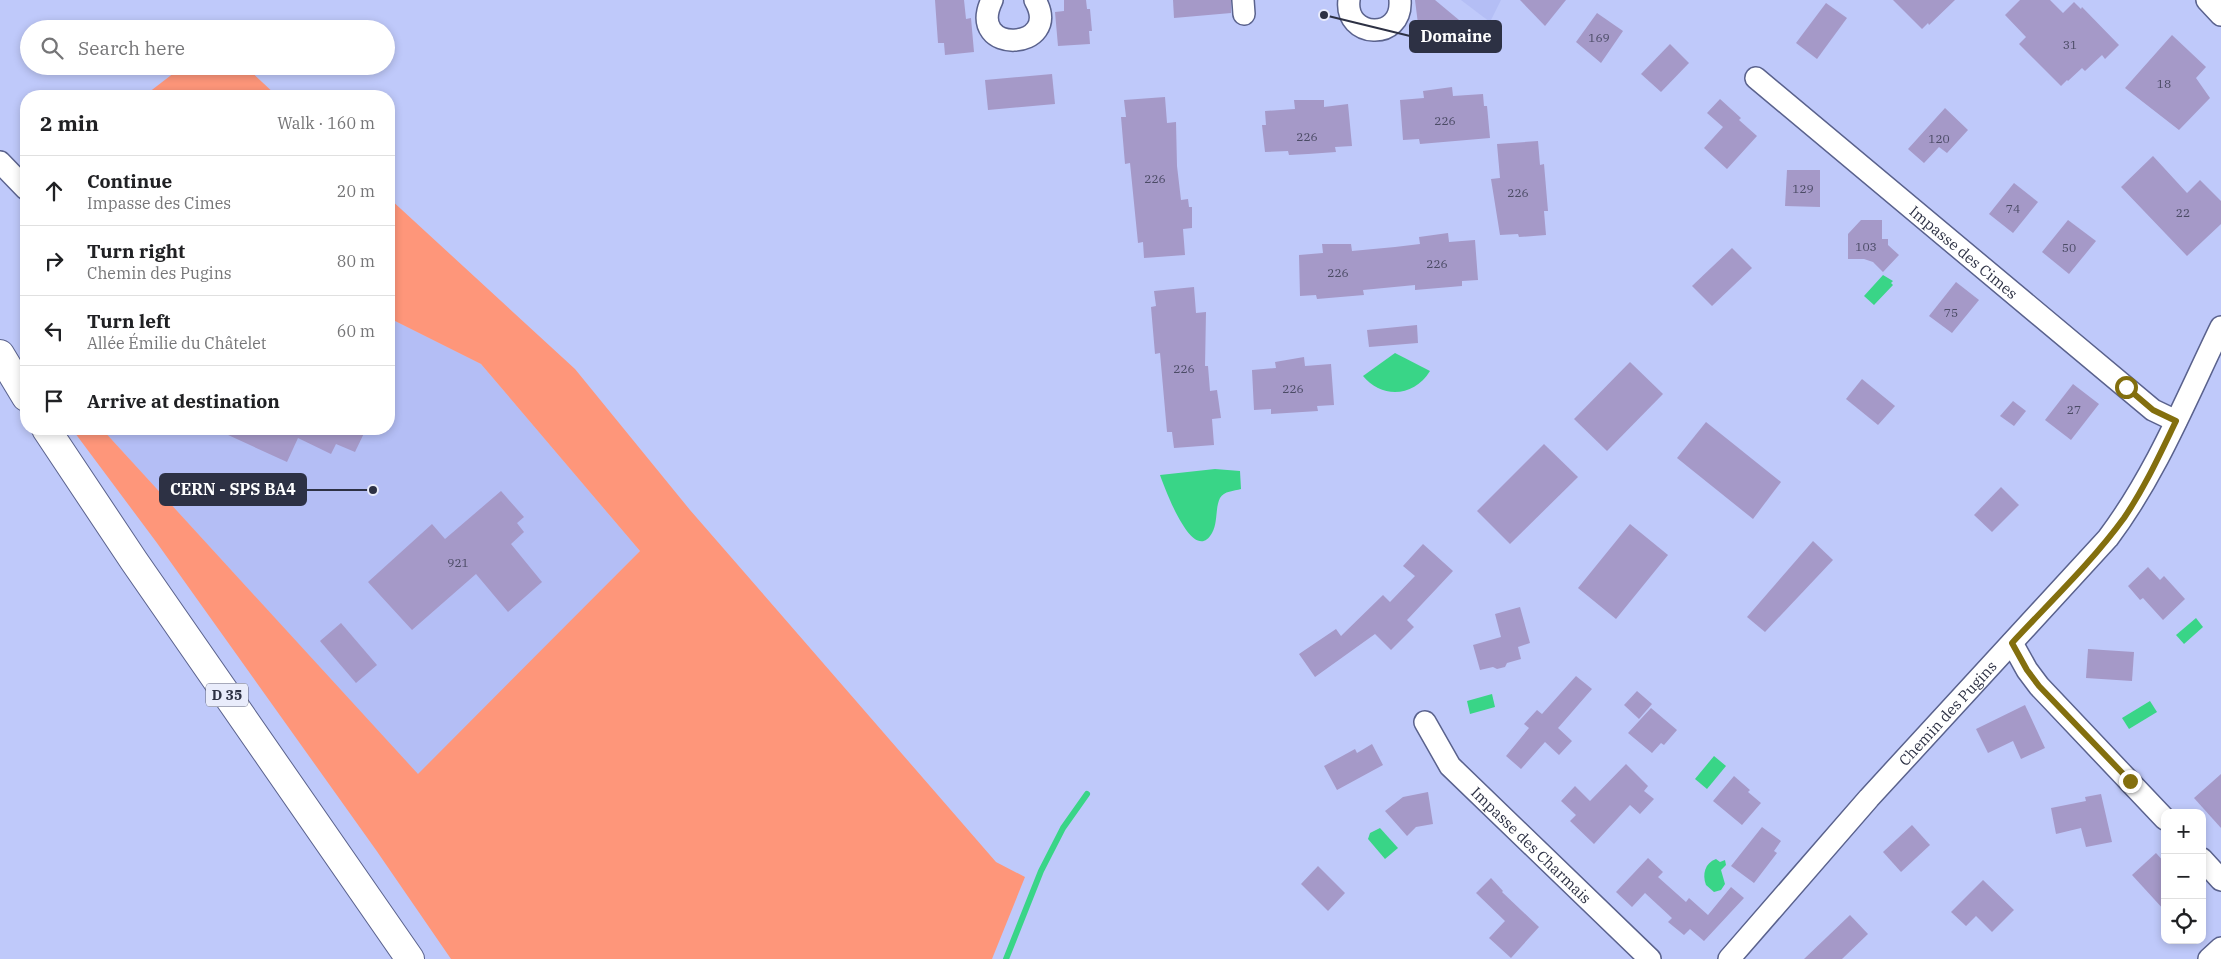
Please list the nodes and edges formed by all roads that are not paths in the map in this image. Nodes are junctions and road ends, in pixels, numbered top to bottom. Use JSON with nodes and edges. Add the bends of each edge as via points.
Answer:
{"nodes":[{"id":1,"x":992,"y":0,"type":"edge"},
{"id":2,"x":1035,"y":0,"type":"edge"},
{"id":3,"x":1349,"y":0,"type":"edge"},
{"id":4,"x":1400,"y":0,"type":"edge"},
{"id":5,"x":2207,"y":0,"type":"edge"},
{"id":6,"x":2221,"y":14,"type":"edge"},
{"id":7,"x":1756,"y":78,"type":"dead end"},
{"id":8,"x":0,"y":162,"type":"edge"},
{"id":9,"x":20,"y":183,"type":"edge"},
{"id":10,"x":2221,"y":326,"type":"edge"},
{"id":11,"x":0,"y":354,"type":"edge"},
{"id":12,"x":20,"y":387,"type":"edge"},
{"id":13,"x":2176,"y":421,"type":"junction"},
{"id":14,"x":50,"y":435,"type":"edge"},
{"id":15,"x":2012,"y":643,"type":"junction"},
{"id":16,"x":1425,"y":722,"type":"dead end"},
{"id":17,"x":2161,"y":815,"type":"edge"},
{"id":18,"x":2206,"y":863,"type":"edge"},
{"id":19,"x":2221,"y":880,"type":"edge"},
{"id":20,"x":2221,"y":948,"type":"edge"},
{"id":21,"x":410,"y":959,"type":"edge"},
{"id":22,"x":1650,"y":959,"type":"edge"},
{"id":23,"x":1729,"y":959,"type":"edge"},
{"id":24,"x":2209,"y":959,"type":"edge"}],
"edges":[{"from":1,"to":2,"type":"street","via":[[988,8],[990,26],[999,37],[1017,41],[1034,32],[1039,23],[1040,14]]},
{"from":3,"to":4,"type":"street","via":[[1348,8],[1354,20],[1372,30],[1384,29],[1394,22],[1401,9]]},
{"from":5,"to":6,"type":"street"},
{"from":7,"to":13,"type":"street","name":"Impasse des Cimes","via":[[2153,410]]},
{"from":8,"to":9,"type":"street"},
{"from":10,"to":13,"type":"street","name":"Chemin des Pugins"},
{"from":11,"to":12,"type":"main road"},
{"from":13,"to":15,"type":"street","name":"Chemin des Pugins","via":[[2124,518]]},
{"from":14,"to":21,"type":"main road","number":"D 35"},
{"from":15,"to":17,"type":"street","via":[[2039,686]]},
{"from":15,"to":23,"type":"street","name":"Chemin des Pugins","via":[[1869,798]]},
{"from":16,"to":22,"type":"street","name":"Impasse des Charmais","via":[[1450,766]]},
{"from":18,"to":19,"type":"street"},
{"from":20,"to":24,"type":"street"}]}
